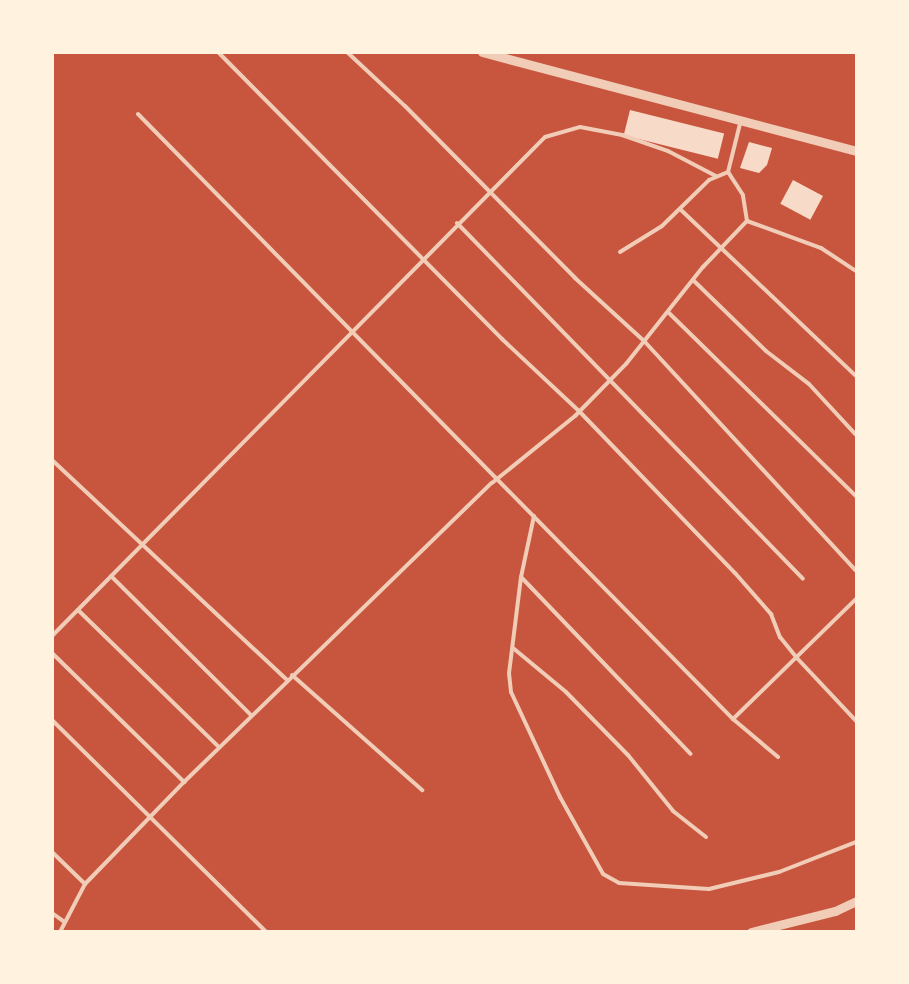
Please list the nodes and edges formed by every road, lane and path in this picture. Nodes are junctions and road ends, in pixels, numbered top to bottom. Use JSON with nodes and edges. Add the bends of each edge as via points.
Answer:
{"nodes":[{"id":1,"x":218,"y":52,"type":"edge"},
{"id":2,"x":347,"y":52,"type":"edge"},
{"id":3,"x":482,"y":52,"type":"edge"},
{"id":4,"x":138,"y":114,"type":"dead end"},
{"id":5,"x":741,"y":120,"type":"junction"},
{"id":6,"x":856,"y":150,"type":"edge"},
{"id":7,"x":728,"y":172,"type":"junction"},
{"id":8,"x":716,"y":176,"type":"junction"},
{"id":9,"x":490,"y":190,"type":"junction"},
{"id":10,"x":681,"y":210,"type":"junction"},
{"id":11,"x":747,"y":221,"type":"junction"},
{"id":12,"x":457,"y":223,"type":"junction"},
{"id":13,"x":721,"y":246,"type":"junction"},
{"id":14,"x":620,"y":252,"type":"dead end"},
{"id":15,"x":422,"y":258,"type":"junction"},
{"id":16,"x":856,"y":271,"type":"edge"},
{"id":17,"x":693,"y":280,"type":"junction"},
{"id":18,"x":669,"y":313,"type":"junction"},
{"id":19,"x":350,"y":332,"type":"junction"},
{"id":20,"x":645,"y":342,"type":"junction"},
{"id":21,"x":856,"y":376,"type":"edge"},
{"id":22,"x":610,"y":381,"type":"junction"},
{"id":23,"x":579,"y":411,"type":"junction"},
{"id":24,"x":856,"y":435,"type":"edge"},
{"id":25,"x":52,"y":460,"type":"edge"},
{"id":26,"x":497,"y":480,"type":"junction"},
{"id":27,"x":856,"y":496,"type":"edge"},
{"id":28,"x":534,"y":516,"type":"junction"},
{"id":29,"x":143,"y":543,"type":"junction"},
{"id":30,"x":856,"y":571,"type":"edge"},
{"id":31,"x":111,"y":576,"type":"junction"},
{"id":32,"x":521,"y":577,"type":"junction"},
{"id":33,"x":803,"y":579,"type":"dead end"},
{"id":34,"x":856,"y":599,"type":"edge"},
{"id":35,"x":78,"y":610,"type":"junction"},
{"id":36,"x":52,"y":636,"type":"edge"},
{"id":37,"x":513,"y":648,"type":"junction"},
{"id":38,"x":52,"y":653,"type":"edge"},
{"id":39,"x":796,"y":657,"type":"junction"},
{"id":40,"x":292,"y":675,"type":"junction"},
{"id":41,"x":287,"y":680,"type":"junction"},
{"id":42,"x":251,"y":715,"type":"junction"},
{"id":43,"x":733,"y":719,"type":"junction"},
{"id":44,"x":52,"y":720,"type":"edge"},
{"id":45,"x":856,"y":722,"type":"edge"},
{"id":46,"x":219,"y":747,"type":"junction"},
{"id":47,"x":690,"y":754,"type":"dead end"},
{"id":48,"x":778,"y":757,"type":"dead end"},
{"id":49,"x":184,"y":782,"type":"junction"},
{"id":50,"x":422,"y":790,"type":"dead end"},
{"id":51,"x":151,"y":816,"type":"junction"},
{"id":52,"x":706,"y":837,"type":"dead end"},
{"id":53,"x":856,"y":842,"type":"edge"},
{"id":54,"x":52,"y":852,"type":"edge"},
{"id":55,"x":85,"y":884,"type":"junction"},
{"id":56,"x":856,"y":901,"type":"edge"},
{"id":57,"x":52,"y":913,"type":"edge"},
{"id":58,"x":63,"y":921,"type":"junction"},
{"id":59,"x":60,"y":932,"type":"edge"},
{"id":60,"x":267,"y":932,"type":"edge"},
{"id":61,"x":751,"y":932,"type":"edge"}],
"edges":[{"from":1,"to":15,"type":"lane"},
{"from":2,"to":9,"type":"lane"},
{"from":3,"to":5,"type":"street"},
{"from":4,"to":19,"type":"lane"},
{"from":5,"to":6,"type":"street"},
{"from":5,"to":7,"type":"lane"},
{"from":7,"to":8,"type":"lane"},
{"from":7,"to":11,"type":"lane","via":[[742,195]]},
{"from":8,"to":9,"type":"lane","via":[[645,142],[580,127],[545,137]]},
{"from":8,"to":10,"type":"lane"},
{"from":9,"to":12,"type":"lane"},
{"from":9,"to":20,"type":"lane","via":[[575,278]]},
{"from":10,"to":13,"type":"lane"},
{"from":10,"to":14,"type":"lane"},
{"from":11,"to":13,"type":"lane"},
{"from":11,"to":16,"type":"lane","via":[[821,248]]},
{"from":12,"to":15,"type":"lane"},
{"from":12,"to":22,"type":"lane"},
{"from":13,"to":17,"type":"lane"},
{"from":13,"to":21,"type":"lane"},
{"from":15,"to":19,"type":"lane"},
{"from":15,"to":23,"type":"lane"},
{"from":17,"to":18,"type":"lane"},
{"from":17,"to":24,"type":"lane","via":[[766,351],[809,384]]},
{"from":18,"to":20,"type":"lane"},
{"from":18,"to":27,"type":"lane"},
{"from":19,"to":26,"type":"lane"},
{"from":19,"to":29,"type":"lane"},
{"from":20,"to":22,"type":"lane"},
{"from":20,"to":30,"type":"lane"},
{"from":22,"to":23,"type":"lane"},
{"from":22,"to":33,"type":"lane"},
{"from":23,"to":26,"type":"lane"},
{"from":23,"to":39,"type":"lane","via":[[771,614],[780,637]]},
{"from":25,"to":29,"type":"lane"},
{"from":26,"to":28,"type":"lane"},
{"from":26,"to":40,"type":"lane"},
{"from":28,"to":32,"type":"lane"},
{"from":28,"to":43,"type":"lane"},
{"from":29,"to":31,"type":"lane"},
{"from":29,"to":41,"type":"lane"},
{"from":31,"to":35,"type":"lane"},
{"from":31,"to":42,"type":"lane"},
{"from":32,"to":37,"type":"lane"},
{"from":32,"to":47,"type":"lane"},
{"from":34,"to":39,"type":"lane"},
{"from":35,"to":36,"type":"lane"},
{"from":35,"to":46,"type":"lane"},
{"from":37,"to":52,"type":"lane","via":[[566,692],[628,755],[673,811]]},
{"from":37,"to":53,"type":"lane","via":[[509,674],[513,700],[599,869],[613,881],[689,889],[729,886],[779,872]]},
{"from":38,"to":49,"type":"lane"},
{"from":39,"to":43,"type":"lane"},
{"from":39,"to":45,"type":"lane"},
{"from":40,"to":41,"type":"lane"},
{"from":40,"to":50,"type":"lane"},
{"from":41,"to":42,"type":"lane"},
{"from":42,"to":46,"type":"lane"},
{"from":43,"to":48,"type":"lane"},
{"from":44,"to":51,"type":"lane"},
{"from":46,"to":49,"type":"lane"},
{"from":49,"to":51,"type":"lane"},
{"from":51,"to":55,"type":"lane"},
{"from":51,"to":60,"type":"lane"},
{"from":54,"to":55,"type":"lane"},
{"from":55,"to":58,"type":"lane"},
{"from":56,"to":61,"type":"street","via":[[835,911]]},
{"from":57,"to":58,"type":"lane"},
{"from":58,"to":59,"type":"lane"}]}
